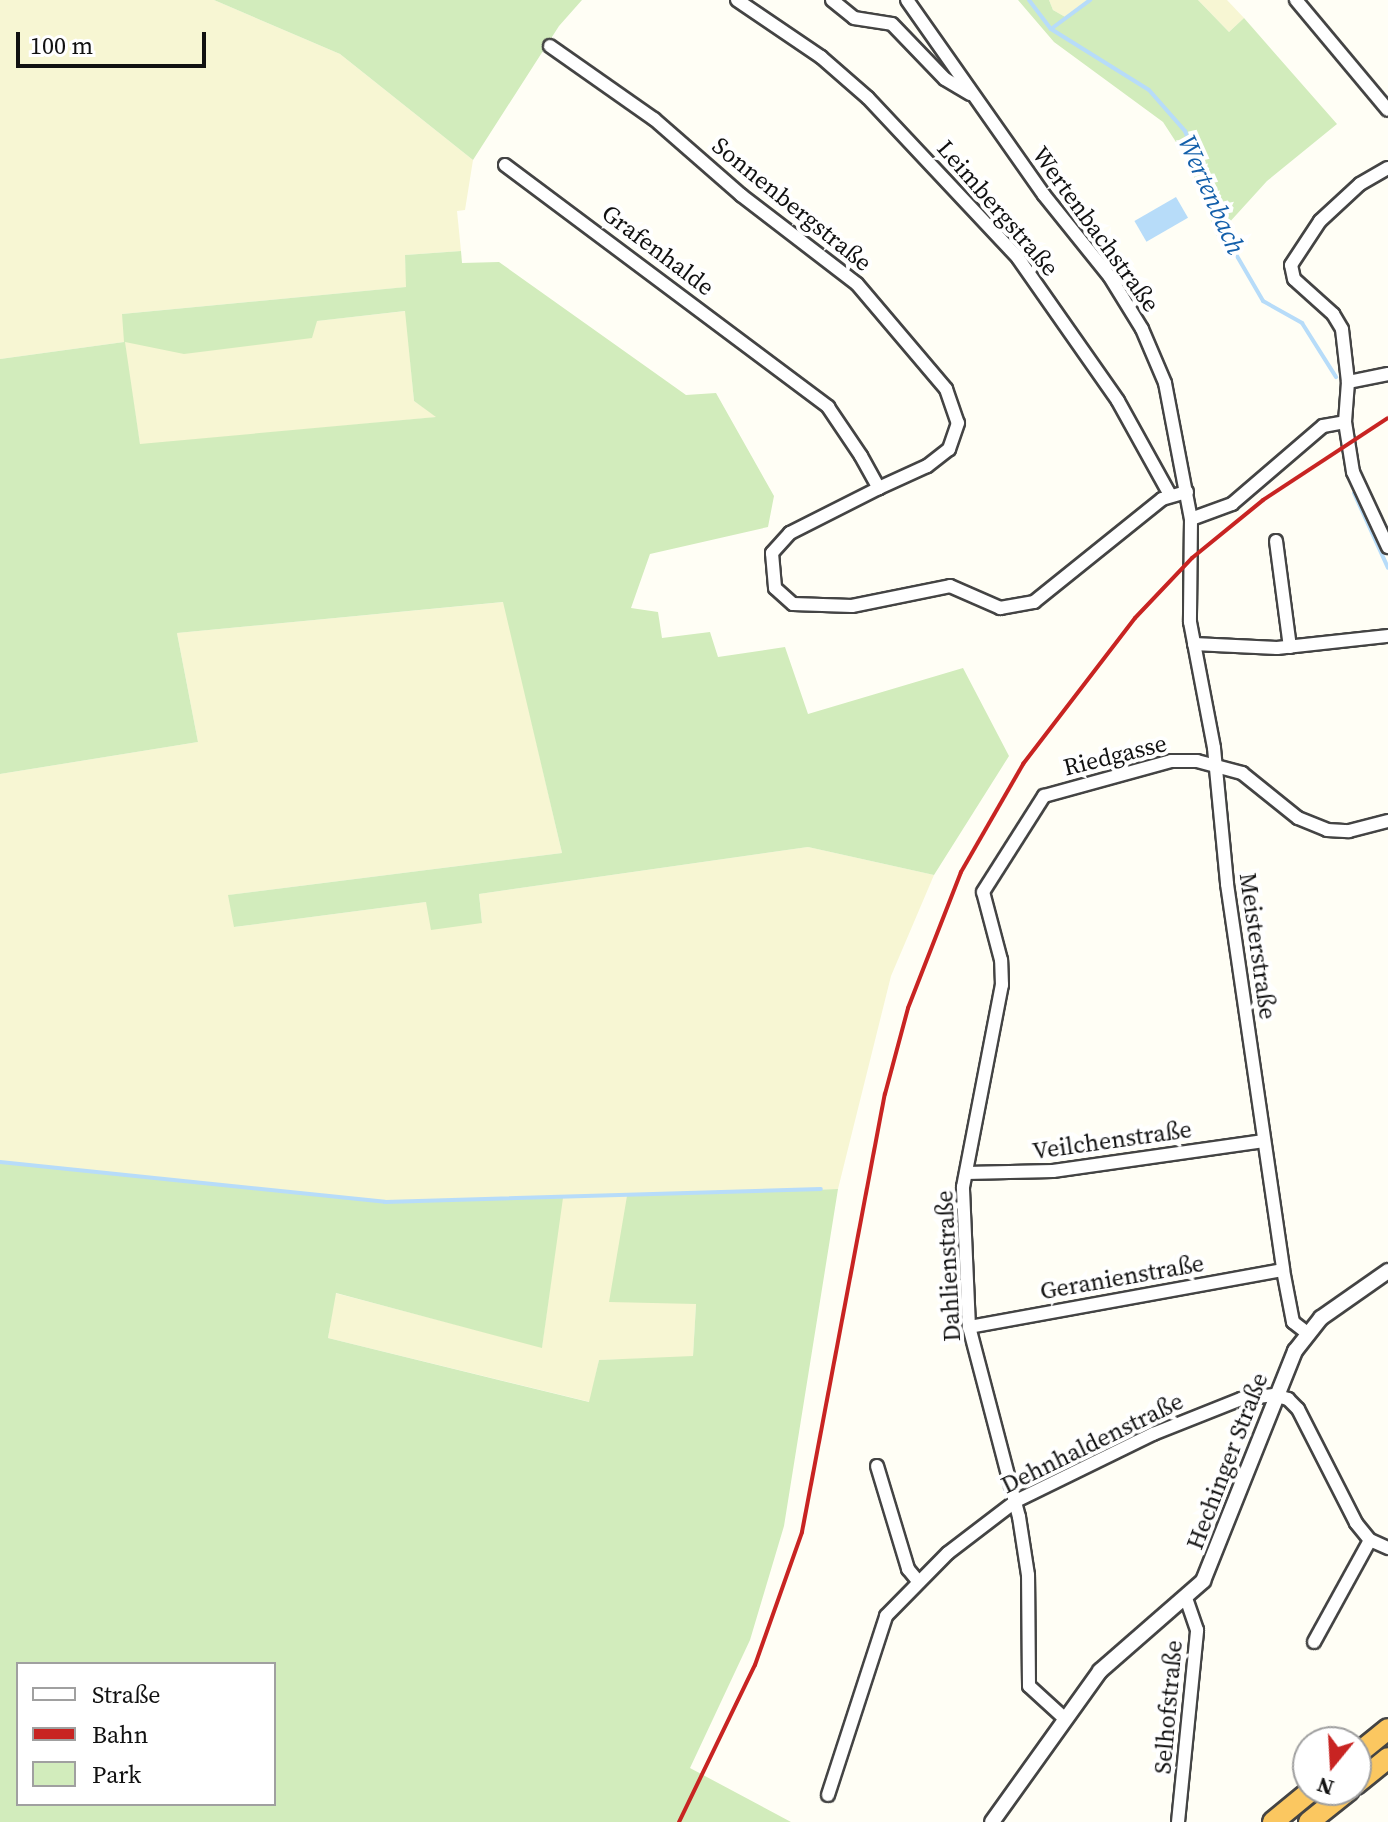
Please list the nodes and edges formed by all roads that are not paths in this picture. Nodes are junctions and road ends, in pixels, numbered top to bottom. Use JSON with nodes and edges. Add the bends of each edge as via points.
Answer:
{"nodes":[{"id":1,"x":737,"y":0,"type":"edge"},
{"id":2,"x":832,"y":0,"type":"edge"},
{"id":3,"x":907,"y":0,"type":"edge"},
{"id":4,"x":1296,"y":0,"type":"edge"},
{"id":5,"x":550,"y":46,"type":"dead end"},
{"id":6,"x":972,"y":95,"type":"junction"},
{"id":7,"x":1388,"y":110,"type":"edge"},
{"id":8,"x":505,"y":165,"type":"dead end"},
{"id":9,"x":1388,"y":168,"type":"edge"},
{"id":10,"x":1388,"y":374,"type":"edge"},
{"id":11,"x":1348,"y":382,"type":"junction"},
{"id":12,"x":1345,"y":422,"type":"junction"},
{"id":13,"x":879,"y":488,"type":"junction"},
{"id":14,"x":1187,"y":492,"type":"junction"},
{"id":15,"x":1170,"y":495,"type":"junction"},
{"id":16,"x":1191,"y":519,"type":"junction"},
{"id":17,"x":1276,"y":541,"type":"dead end"},
{"id":18,"x":1388,"y":547,"type":"edge"},
{"id":19,"x":1192,"y":558,"type":"joint"},
{"id":20,"x":1388,"y":636,"type":"edge"},
{"id":21,"x":1194,"y":644,"type":"junction"},
{"id":22,"x":1290,"y":647,"type":"junction"},
{"id":23,"x":1215,"y":765,"type":"junction"},
{"id":24,"x":1388,"y":821,"type":"edge"},
{"id":25,"x":983,"y":892,"type":"joint"},
{"id":26,"x":1264,"y":1141,"type":"junction"},
{"id":27,"x":966,"y":1173,"type":"junction"},
{"id":28,"x":1283,"y":1270,"type":"junction"},
{"id":29,"x":1388,"y":1271,"type":"edge"},
{"id":30,"x":969,"y":1327,"type":"junction"},
{"id":31,"x":1307,"y":1333,"type":"junction"},
{"id":32,"x":1274,"y":1395,"type":"junction"},
{"id":33,"x":877,"y":1466,"type":"dead end"},
{"id":34,"x":1016,"y":1501,"type":"junction"},
{"id":35,"x":1370,"y":1540,"type":"junction"},
{"id":36,"x":1388,"y":1548,"type":"edge"},
{"id":37,"x":919,"y":1582,"type":"junction"},
{"id":38,"x":1186,"y":1598,"type":"junction"},
{"id":39,"x":1314,"y":1642,"type":"dead end"},
{"id":40,"x":1063,"y":1717,"type":"junction"},
{"id":41,"x":1388,"y":1729,"type":"edge"},
{"id":42,"x":1372,"y":1742,"type":"edge"},
{"id":43,"x":1388,"y":1758,"type":"edge"},
{"id":44,"x":1372,"y":1771,"type":"edge"},
{"id":45,"x":828,"y":1795,"type":"dead end"},
{"id":46,"x":1292,"y":1806,"type":"edge"},
{"id":47,"x":1329,"y":1806,"type":"edge"},
{"id":48,"x":992,"y":1822,"type":"edge"},
{"id":49,"x":1178,"y":1822,"type":"edge"},
{"id":50,"x":1273,"y":1822,"type":"edge"},
{"id":51,"x":1309,"y":1822,"type":"edge"}],
"edges":[{"from":1,"to":15,"type":"street","name":"Leimbergstraße","via":[[821,57],[868,98],[1018,258],[1118,401]]},
{"from":2,"to":6,"type":"street","via":[[854,18],[892,24],[945,79]]},
{"from":3,"to":6,"type":"street","name":"Wertenbachstraße"},
{"from":4,"to":7,"type":"street"},
{"from":5,"to":13,"type":"street","name":"Sonnenbergstraße","via":[[654,119],[741,195],[857,284],[946,389],[958,423],[949,449],[927,466]]},
{"from":6,"to":14,"type":"street","name":"Wertenbachstraße","via":[[1110,277],[1142,329],[1165,383]]},
{"from":8,"to":13,"type":"street","name":"Grafenhalde","via":[[828,407]]},
{"from":9,"to":11,"type":"street","via":[[1360,184],[1320,221],[1291,265],[1294,279],[1342,329]]},
{"from":10,"to":11,"type":"street"},
{"from":11,"to":12,"type":"street"},
{"from":12,"to":16,"type":"street","via":[[1323,426],[1232,504]]},
{"from":12,"to":18,"type":"street","via":[[1353,472]]},
{"from":13,"to":15,"type":"street","name":"Sonnenbergstraße","via":[[790,533],[772,553],[771,578],[783,597],[821,609],[950,586],[1000,608],[1034,602]]},
{"from":14,"to":15,"type":"street","name":"Sonnenbergstraße"},
{"from":14,"to":16,"type":"street","name":"Wertenbachstraße"},
{"from":16,"to":19,"type":"street","name":"Wertenbachstraße"},
{"from":17,"to":22,"type":"street"},
{"from":19,"to":21,"type":"street","name":"Meisterstraße"},
{"from":20,"to":22,"type":"street"},
{"from":21,"to":22,"type":"street"},
{"from":21,"to":23,"type":"street","name":"Meisterstraße"},
{"from":23,"to":24,"type":"street","name":"Riedgasse","via":[[1242,773],[1311,825],[1349,831]]},
{"from":23,"to":25,"type":"street","name":"Riedgasse","via":[[1171,761],[1044,796]]},
{"from":23,"to":26,"type":"street","name":"Meisterstraße"},
{"from":25,"to":27,"type":"street","name":"Dahlienstraße","via":[[1001,960],[1002,985]]},
{"from":26,"to":27,"type":"street","name":"Veilchenstraße","via":[[1053,1171]]},
{"from":26,"to":28,"type":"street","name":"Meisterstraße"},
{"from":27,"to":30,"type":"street","name":"Dahlienstraße"},
{"from":28,"to":30,"type":"street","name":"Geranienstraße"},
{"from":28,"to":31,"type":"street","name":"Meisterstraße","via":[[1293,1322]]},
{"from":29,"to":31,"type":"street","name":"Hechinger Straße"},
{"from":30,"to":34,"type":"street","name":"Dahlienstraße"},
{"from":31,"to":32,"type":"street","name":"Hechinger Straße"},
{"from":32,"to":34,"type":"street","name":"Dehnhaldenstraße","via":[[1241,1399],[1153,1434]]},
{"from":32,"to":35,"type":"street","via":[[1298,1409],[1345,1506]]},
{"from":32,"to":38,"type":"street","name":"Hechinger Straße","via":[[1218,1553],[1203,1581]]},
{"from":33,"to":37,"type":"street","via":[[908,1569]]},
{"from":34,"to":37,"type":"street","name":"Dehnhaldenstraße"},
{"from":34,"to":40,"type":"street","name":"Dahlienstraße","via":[[1028,1575],[1026,1677]]},
{"from":35,"to":36,"type":"street"},
{"from":35,"to":39,"type":"street"},
{"from":37,"to":45,"type":"street","name":"Dehnhaldenstraße","via":[[878,1629],[847,1751]]},
{"from":38,"to":40,"type":"street","name":"Hechinger Straße","via":[[1100,1671]]},
{"from":38,"to":49,"type":"street","name":"Selhofstraße","via":[[1197,1630]]},
{"from":40,"to":48,"type":"street","name":"Hechinger Straße"},
{"from":41,"to":42,"type":"highway"},
{"from":43,"to":44,"type":"highway"},
{"from":46,"to":50,"type":"highway"},
{"from":47,"to":51,"type":"highway"}]}
